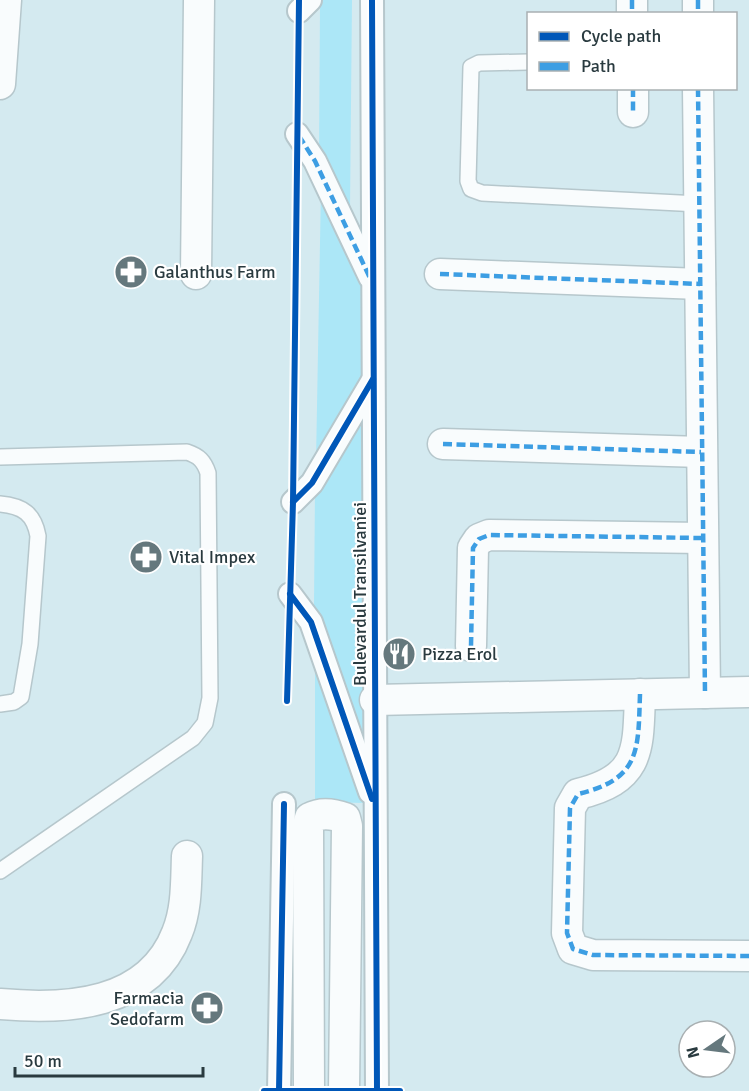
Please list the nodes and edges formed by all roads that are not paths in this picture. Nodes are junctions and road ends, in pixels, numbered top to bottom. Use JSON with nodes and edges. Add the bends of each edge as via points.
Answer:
{"nodes":[{"id":1,"x":6,"y":0,"type":"edge"},
{"id":2,"x":199,"y":0,"type":"edge"},
{"id":3,"x":372,"y":0,"type":"edge"},
{"id":4,"x":527,"y":62,"type":"edge"},
{"id":5,"x":0,"y":84,"type":"edge"},
{"id":6,"x":698,"y":90,"type":"edge"},
{"id":7,"x":297,"y":134,"type":"dead end"},
{"id":8,"x":699,"y":204,"type":"junction"},
{"id":9,"x":196,"y":274,"type":"dead end"},
{"id":10,"x":440,"y":274,"type":"dead end"},
{"id":11,"x":373,"y":283,"type":"junction"},
{"id":12,"x":700,"y":284,"type":"junction"},
{"id":13,"x":373,"y":379,"type":"junction"},
{"id":14,"x":443,"y":444,"type":"dead end"},
{"id":15,"x":701,"y":452,"type":"junction"},
{"id":16,"x":0,"y":457,"type":"edge"},
{"id":17,"x":293,"y":502,"type":"dead end"},
{"id":18,"x":0,"y":504,"type":"edge"},
{"id":19,"x":702,"y":538,"type":"junction"},
{"id":20,"x":290,"y":594,"type":"dead end"},
{"id":21,"x":471,"y":646,"type":"dead end"},
{"id":22,"x":749,"y":692,"type":"edge"},
{"id":23,"x":705,"y":693,"type":"junction"},
{"id":24,"x":640,"y":694,"type":"junction"},
{"id":25,"x":375,"y":700,"type":"junction"},
{"id":26,"x":0,"y":704,"type":"edge"},
{"id":27,"x":284,"y":804,"type":"dead end"},
{"id":28,"x":376,"y":810,"type":"junction"},
{"id":29,"x":187,"y":856,"type":"dead end"},
{"id":30,"x":0,"y":871,"type":"edge"},
{"id":31,"x":749,"y":956,"type":"edge"},
{"id":32,"x":0,"y":1004,"type":"edge"},
{"id":33,"x":279,"y":1091,"type":"edge"},
{"id":34,"x":309,"y":1091,"type":"edge"},
{"id":35,"x":344,"y":1091,"type":"edge"},
{"id":36,"x":377,"y":1091,"type":"edge"}],
"edges":[{"from":1,"to":5,"type":"street"},
{"from":2,"to":9,"type":"street"},
{"from":3,"to":11,"type":"street","name":"Bulevardul Transilvaniei"},
{"from":4,"to":8,"type":"lane","via":[[479,63],[471,68],[471,189],[482,193]]},
{"from":6,"to":8,"type":"street"},
{"from":7,"to":11,"type":"street","name":"Bulevardul Transilvaniei","via":[[315,161]]},
{"from":8,"to":12,"type":"street"},
{"from":10,"to":12,"type":"street"},
{"from":11,"to":13,"type":"street","name":"Bulevardul Transilvaniei"},
{"from":12,"to":15,"type":"street"},
{"from":13,"to":17,"type":"street","via":[[312,483]]},
{"from":13,"to":25,"type":"street","name":"Bulevardul Transilvaniei"},
{"from":14,"to":15,"type":"street"},
{"from":15,"to":19,"type":"street"},
{"from":16,"to":30,"type":"lane","via":[[187,452],[197,455],[205,464],[210,698],[205,723],[193,738]]},
{"from":18,"to":26,"type":"lane","via":[[28,511],[38,536],[30,644],[21,696],[14,702]]},
{"from":19,"to":21,"type":"street","via":[[479,538],[473,548]]},
{"from":19,"to":23,"type":"street"},
{"from":20,"to":28,"type":"street","name":"Bulevardul Transilvaniei","via":[[311,622]]},
{"from":22,"to":23,"type":"street"},
{"from":23,"to":24,"type":"street"},
{"from":24,"to":25,"type":"street"},
{"from":24,"to":31,"type":"street","via":[[638,748],[630,767],[600,789],[578,794],[570,808],[567,933],[573,950],[593,955]]},
{"from":25,"to":28,"type":"street","name":"Bulevardul Transilvaniei"},
{"from":27,"to":33,"type":"street"},
{"from":28,"to":36,"type":"street","name":"Bulevardul Transilvaniei"},
{"from":29,"to":32,"type":"street","via":[[185,899],[177,934],[159,965],[138,983],[92,1002],[57,1006]]},
{"from":34,"to":35,"type":"street","via":[[308,825],[310,818],[327,815],[345,818],[347,825]]}]}
